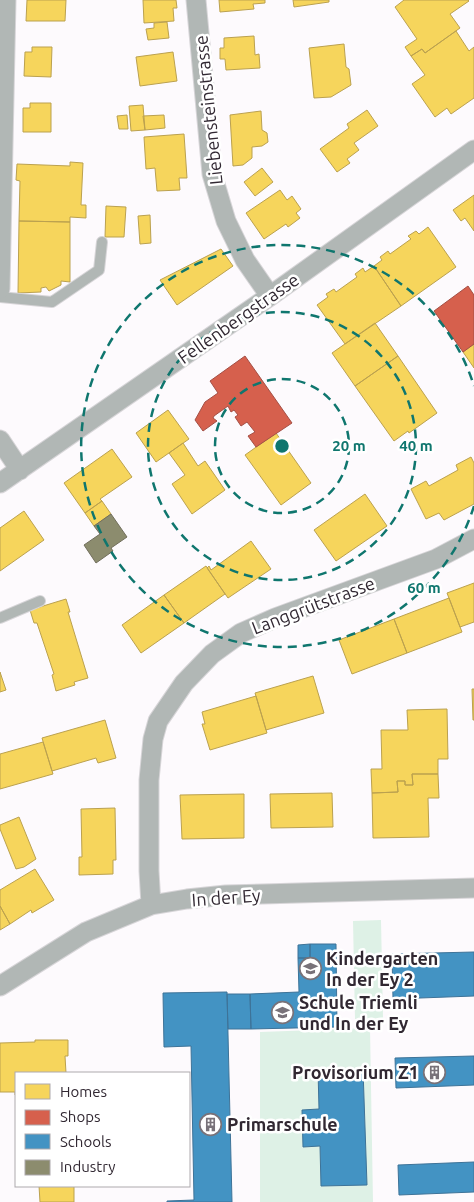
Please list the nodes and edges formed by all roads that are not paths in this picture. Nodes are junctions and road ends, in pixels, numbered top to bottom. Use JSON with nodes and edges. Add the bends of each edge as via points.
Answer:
{"nodes":[{"id":1,"x":6,"y":0,"type":"edge"},
{"id":2,"x":196,"y":0,"type":"edge"},
{"id":3,"x":474,"y":150,"type":"edge"},
{"id":4,"x":1,"y":222,"type":"edge"},
{"id":5,"x":102,"y":242,"type":"dead end"},
{"id":6,"x":0,"y":289,"type":"edge"},
{"id":7,"x":270,"y":296,"type":"junction"},
{"id":8,"x":0,"y":297,"type":"edge"},
{"id":9,"x":0,"y":440,"type":"edge"},
{"id":10,"x":20,"y":470,"type":"junction"},
{"id":11,"x":0,"y":483,"type":"edge"},
{"id":12,"x":474,"y":539,"type":"edge"},
{"id":13,"x":40,"y":601,"type":"dead end"},
{"id":14,"x":0,"y":618,"type":"edge"},
{"id":15,"x":474,"y":888,"type":"edge"},
{"id":16,"x":151,"y":905,"type":"junction"},
{"id":17,"x":0,"y":986,"type":"edge"}],
"edges":[{"from":1,"to":4,"type":"street"},
{"from":2,"to":7,"type":"street","name":"Liebensteinstrasse","via":[[212,174],[226,221],[245,260]]},
{"from":3,"to":7,"type":"street","name":"Fellenbergstrasse"},
{"from":4,"to":6,"type":"street"},
{"from":5,"to":8,"type":"lane","via":[[99,270],[52,302]]},
{"from":7,"to":10,"type":"street","name":"Fellenbergstrasse"},
{"from":9,"to":10,"type":"street"},
{"from":10,"to":11,"type":"street","name":"Fellenbergstrasse"},
{"from":12,"to":16,"type":"street","name":"Langgrütstrasse","via":[[436,558],[241,633],[212,654],[184,683],[158,721],[153,739],[148,780]]},
{"from":13,"to":14,"type":"lane"},
{"from":15,"to":16,"type":"street","name":"In der Ey","via":[[226,895]]},
{"from":16,"to":17,"type":"street","name":"In der Ey","via":[[86,932]]}]}
